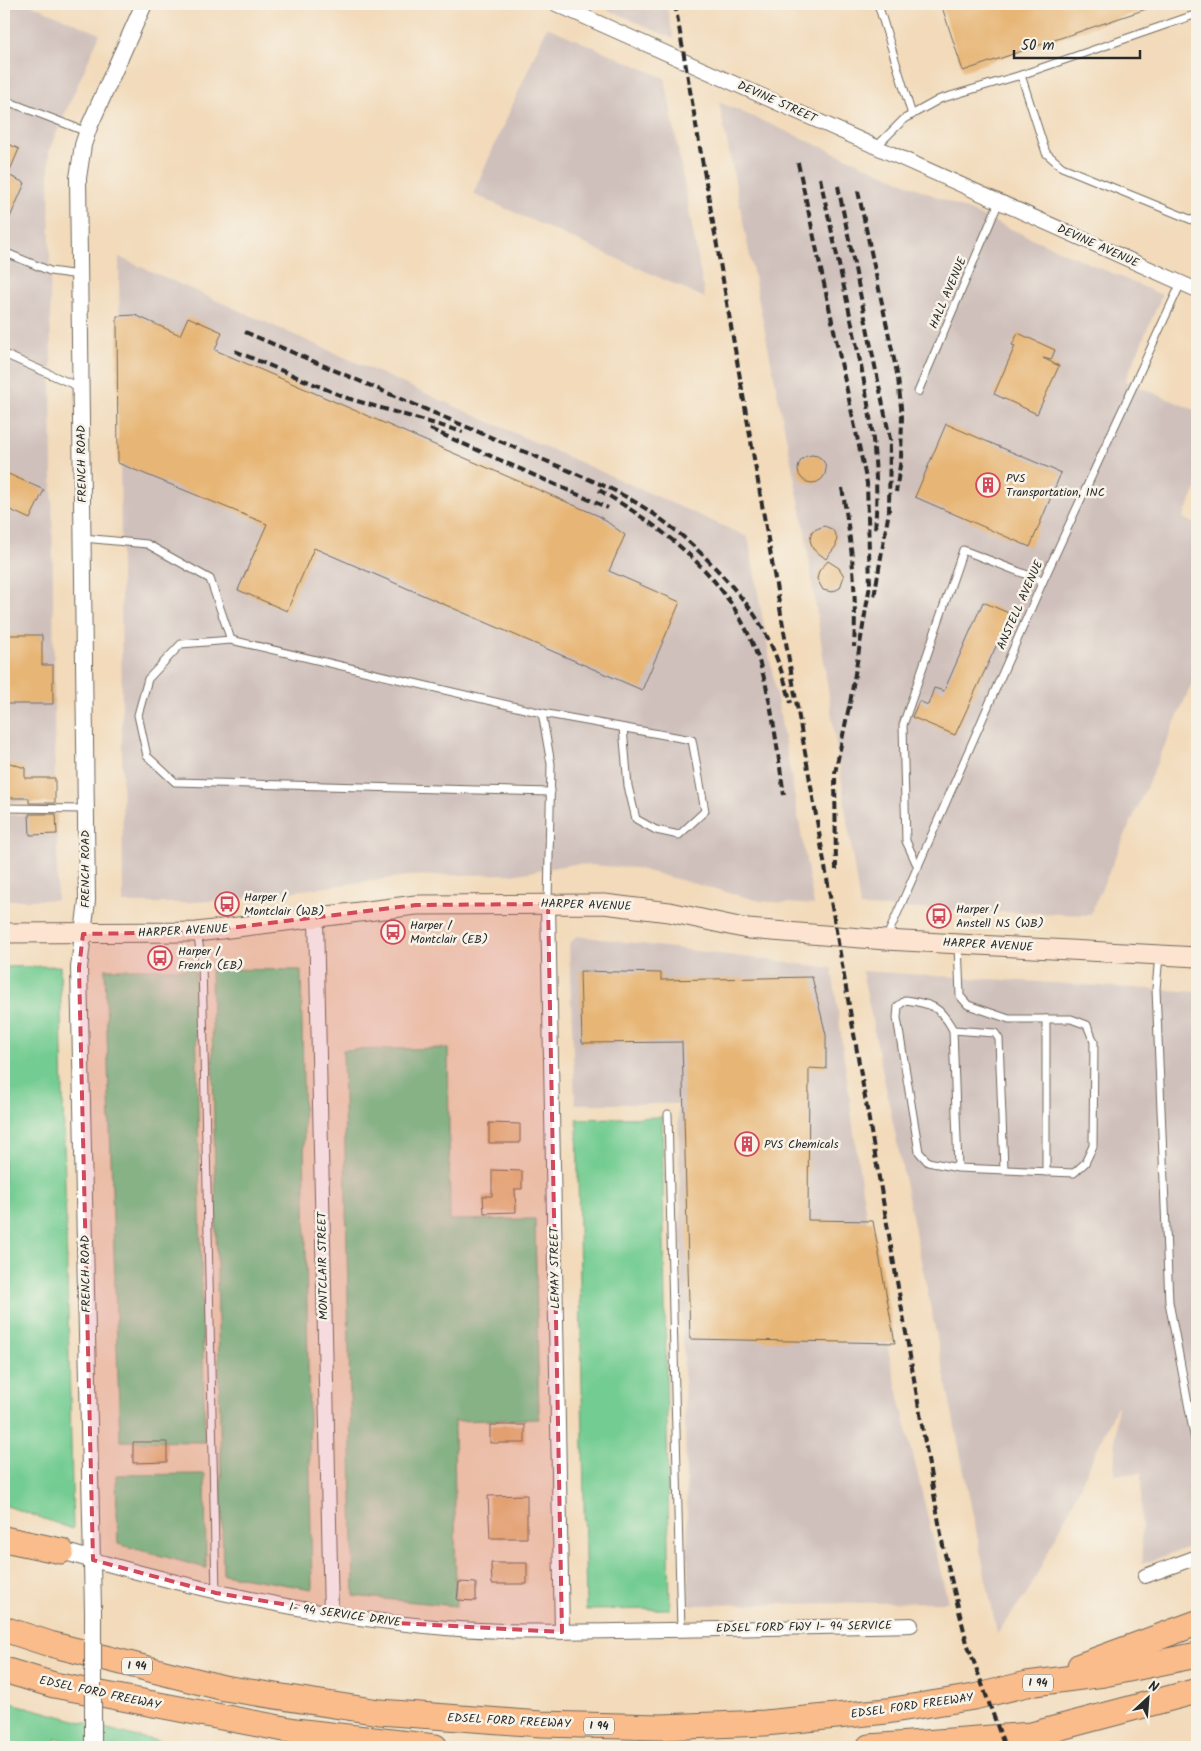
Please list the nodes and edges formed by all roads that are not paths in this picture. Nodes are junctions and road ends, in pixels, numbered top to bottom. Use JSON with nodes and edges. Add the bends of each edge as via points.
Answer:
{"nodes":[{"id":1,"x":144,"y":4,"type":"edge"},
{"id":2,"x":556,"y":4,"type":"edge"},
{"id":3,"x":878,"y":4,"type":"edge"},
{"id":4,"x":1197,"y":14,"type":"edge"},
{"id":5,"x":1021,"y":75,"type":"junction"},
{"id":6,"x":4,"y":100,"type":"edge"},
{"id":7,"x":912,"y":115,"type":"junction"},
{"id":8,"x":88,"y":132,"type":"junction"},
{"id":9,"x":876,"y":147,"type":"junction"},
{"id":10,"x":998,"y":202,"type":"junction"},
{"id":11,"x":1197,"y":222,"type":"edge"},
{"id":12,"x":4,"y":252,"type":"edge"},
{"id":13,"x":80,"y":275,"type":"junction"},
{"id":14,"x":1181,"y":282,"type":"junction"},
{"id":15,"x":1197,"y":290,"type":"edge"},
{"id":16,"x":4,"y":354,"type":"edge"},
{"id":17,"x":81,"y":387,"type":"junction"},
{"id":18,"x":918,"y":392,"type":"dead end"},
{"id":19,"x":82,"y":538,"type":"junction"},
{"id":20,"x":1043,"y":581,"type":"junction"},
{"id":21,"x":231,"y":640,"type":"junction"},
{"id":22,"x":542,"y":713,"type":"junction"},
{"id":23,"x":623,"y":728,"type":"junction"},
{"id":24,"x":551,"y":792,"type":"junction"},
{"id":25,"x":4,"y":808,"type":"edge"},
{"id":26,"x":86,"y":809,"type":"junction"},
{"id":27,"x":918,"y":867,"type":"junction"},
{"id":28,"x":548,"y":904,"type":"junction"},
{"id":29,"x":316,"y":917,"type":"junction"},
{"id":30,"x":197,"y":932,"type":"junction"},
{"id":31,"x":4,"y":933,"type":"edge"},
{"id":32,"x":83,"y":934,"type":"junction"},
{"id":33,"x":886,"y":940,"type":"junction"},
{"id":34,"x":958,"y":944,"type":"junction"},
{"id":35,"x":1159,"y":955,"type":"junction"},
{"id":36,"x":1197,"y":957,"type":"edge"},
{"id":37,"x":1046,"y":1019,"type":"junction"},
{"id":38,"x":953,"y":1030,"type":"junction"},
{"id":39,"x":668,"y":1114,"type":"dead end"},
{"id":40,"x":958,"y":1168,"type":"junction"},
{"id":41,"x":1004,"y":1170,"type":"junction"},
{"id":42,"x":1046,"y":1172,"type":"junction"},
{"id":43,"x":1197,"y":1451,"type":"edge"},
{"id":44,"x":4,"y":1530,"type":"edge"},
{"id":45,"x":4,"y":1539,"type":"edge"},
{"id":46,"x":61,"y":1551,"type":"junction"},
{"id":47,"x":1197,"y":1557,"type":"edge"},
{"id":48,"x":93,"y":1560,"type":"junction"},
{"id":49,"x":1145,"y":1576,"type":"dead end"},
{"id":50,"x":216,"y":1593,"type":"junction"},
{"id":51,"x":330,"y":1615,"type":"junction"},
{"id":52,"x":1197,"y":1624,"type":"edge"},
{"id":53,"x":911,"y":1626,"type":"dead end"},
{"id":54,"x":4,"y":1629,"type":"edge"},
{"id":55,"x":681,"y":1630,"type":"junction"},
{"id":56,"x":696,"y":1630,"type":"joint"},
{"id":57,"x":562,"y":1632,"type":"junction"},
{"id":58,"x":1197,"y":1655,"type":"edge"},
{"id":59,"x":4,"y":1670,"type":"edge"},
{"id":60,"x":1027,"y":1684,"type":"junction"},
{"id":61,"x":1197,"y":1691,"type":"edge"},
{"id":62,"x":1031,"y":1735,"type":"junction"},
{"id":63,"x":93,"y":1745,"type":"edge"},
{"id":64,"x":436,"y":1747,"type":"edge"},
{"id":65,"x":869,"y":1747,"type":"edge"},
{"id":66,"x":982,"y":1747,"type":"edge"}],
"edges":[{"from":1,"to":8,"type":"street","name":"FRENCH ROAD"},
{"from":2,"to":9,"type":"street","name":"DEVINE STREET"},
{"from":3,"to":7,"type":"lane"},
{"from":4,"to":5,"type":"lane"},
{"from":5,"to":7,"type":"lane","via":[[940,99]]},
{"from":5,"to":11,"type":"lane","via":[[1046,154],[1062,166]]},
{"from":6,"to":8,"type":"lane"},
{"from":7,"to":9,"type":"lane"},
{"from":8,"to":13,"type":"street","name":"FRENCH ROAD","via":[[79,171]]},
{"from":9,"to":10,"type":"street","name":"DEVINE STREET"},
{"from":10,"to":14,"type":"street","name":"DEVINE AVENUE"},
{"from":10,"to":18,"type":"lane","name":"HALL AVENUE"},
{"from":12,"to":13,"type":"lane","via":[[50,271]]},
{"from":13,"to":17,"type":"street","name":"FRENCH ROAD"},
{"from":14,"to":15,"type":"street","name":"DEVINE AVENUE"},
{"from":14,"to":20,"type":"lane","name":"ANSTELL AVENUE"},
{"from":16,"to":17,"type":"lane"},
{"from":17,"to":19,"type":"street","name":"FRENCH ROAD"},
{"from":19,"to":21,"type":"lane","via":[[147,544],[210,579]]},
{"from":19,"to":26,"type":"street","name":"FRENCH ROAD"},
{"from":20,"to":27,"type":"lane","name":"ANSTELL AVENUE"},
{"from":20,"to":27,"type":"lane","via":[[963,550],[903,725],[906,841]]},
{"from":21,"to":22,"type":"lane"},
{"from":21,"to":24,"type":"lane","via":[[180,644],[148,679],[138,715],[147,756],[175,782]]},
{"from":22,"to":23,"type":"lane"},
{"from":22,"to":24,"type":"lane","via":[[552,764]]},
{"from":23,"to":23,"type":"lane","via":[[692,740],[705,811],[679,835],[656,830],[636,820],[628,786]]},
{"from":24,"to":28,"type":"lane"},
{"from":25,"to":26,"type":"lane"},
{"from":26,"to":32,"type":"street","name":"FRENCH ROAD","via":[[87,900]]},
{"from":27,"to":33,"type":"lane","name":"ANSTELL AVENUE"},
{"from":28,"to":29,"type":"main road","name":"HARPER AVENUE","via":[[416,905]]},
{"from":28,"to":33,"type":"main road","name":"HARPER AVENUE","via":[[632,906],[748,930]]},
{"from":28,"to":57,"type":"street","name":"LEMAY STREET"},
{"from":29,"to":30,"type":"main road","name":"HARPER AVENUE"},
{"from":29,"to":51,"type":"street","name":"MONTCLAIR STREET"},
{"from":30,"to":32,"type":"main road","name":"HARPER AVENUE"},
{"from":30,"to":50,"type":"lane","via":[[202,962]]},
{"from":31,"to":32,"type":"main road","name":"HARPER AVENUE"},
{"from":32,"to":48,"type":"street","name":"FRENCH ROAD","via":[[79,968]]},
{"from":33,"to":34,"type":"main road","name":"HARPER AVENUE"},
{"from":34,"to":35,"type":"main road","name":"HARPER AVENUE"},
{"from":34,"to":37,"type":"lane","via":[[960,996],[968,1005],[1010,1019]]},
{"from":35,"to":36,"type":"main road","name":"HARPER AVENUE"},
{"from":35,"to":43,"type":"lane","via":[[1156,989],[1169,1302]]},
{"from":37,"to":42,"type":"lane"},
{"from":37,"to":42,"type":"lane","via":[[1071,1019],[1088,1025],[1094,1042],[1093,1146],[1085,1163],[1074,1173]]},
{"from":38,"to":40,"type":"lane"},
{"from":38,"to":40,"type":"lane","via":[[945,1015],[932,1004],[906,1000],[898,1006],[897,1018],[919,1152],[928,1162]]},
{"from":38,"to":41,"type":"lane","via":[[994,1033],[999,1039]]},
{"from":39,"to":55,"type":"lane"},
{"from":40,"to":41,"type":"lane"},
{"from":41,"to":42,"type":"lane"},
{"from":44,"to":46,"type":"street","name":"I- 94 SERVICE DRIVE"},
{"from":45,"to":46,"type":"highway"},
{"from":46,"to":48,"type":"street","name":"I- 94 SERVICE DRIVE"},
{"from":47,"to":49,"type":"street"},
{"from":48,"to":50,"type":"street","name":"I- 94 SERVICE DRIVE"},
{"from":48,"to":63,"type":"street","name":"FRENCH ROAD","bridge":true},
{"from":50,"to":51,"type":"street","name":"I- 94 SERVICE DRIVE"},
{"from":51,"to":57,"type":"street","name":"I- 94 SERVICE DRIVE","via":[[448,1628]]},
{"from":52,"to":60,"type":"highway"},
{"from":53,"to":56,"type":"street","name":"EDSEL FORD FWY I- 94 SERVICE"},
{"from":54,"to":60,"type":"highway","name":"EDSEL FORD FREEWAY","number":"I 94","via":[[50,1644],[224,1688],[380,1712],[541,1724],[661,1727],[765,1723],[887,1711],[974,1697]]},
{"from":55,"to":56,"type":"street","name":"I- 94 SERVICE DRIVE"},
{"from":55,"to":57,"type":"street","name":"I- 94 SERVICE DRIVE"},
{"from":58,"to":60,"type":"highway","name":"EDSEL FORD FREEWAY","number":"I 94","via":[[1104,1674]]},
{"from":59,"to":64,"type":"highway","name":"EDSEL FORD FREEWAY","via":[[54,1685],[266,1726]]},
{"from":61,"to":62,"type":"highway"},
{"from":62,"to":65,"type":"highway"},
{"from":62,"to":66,"type":"highway"}]}
